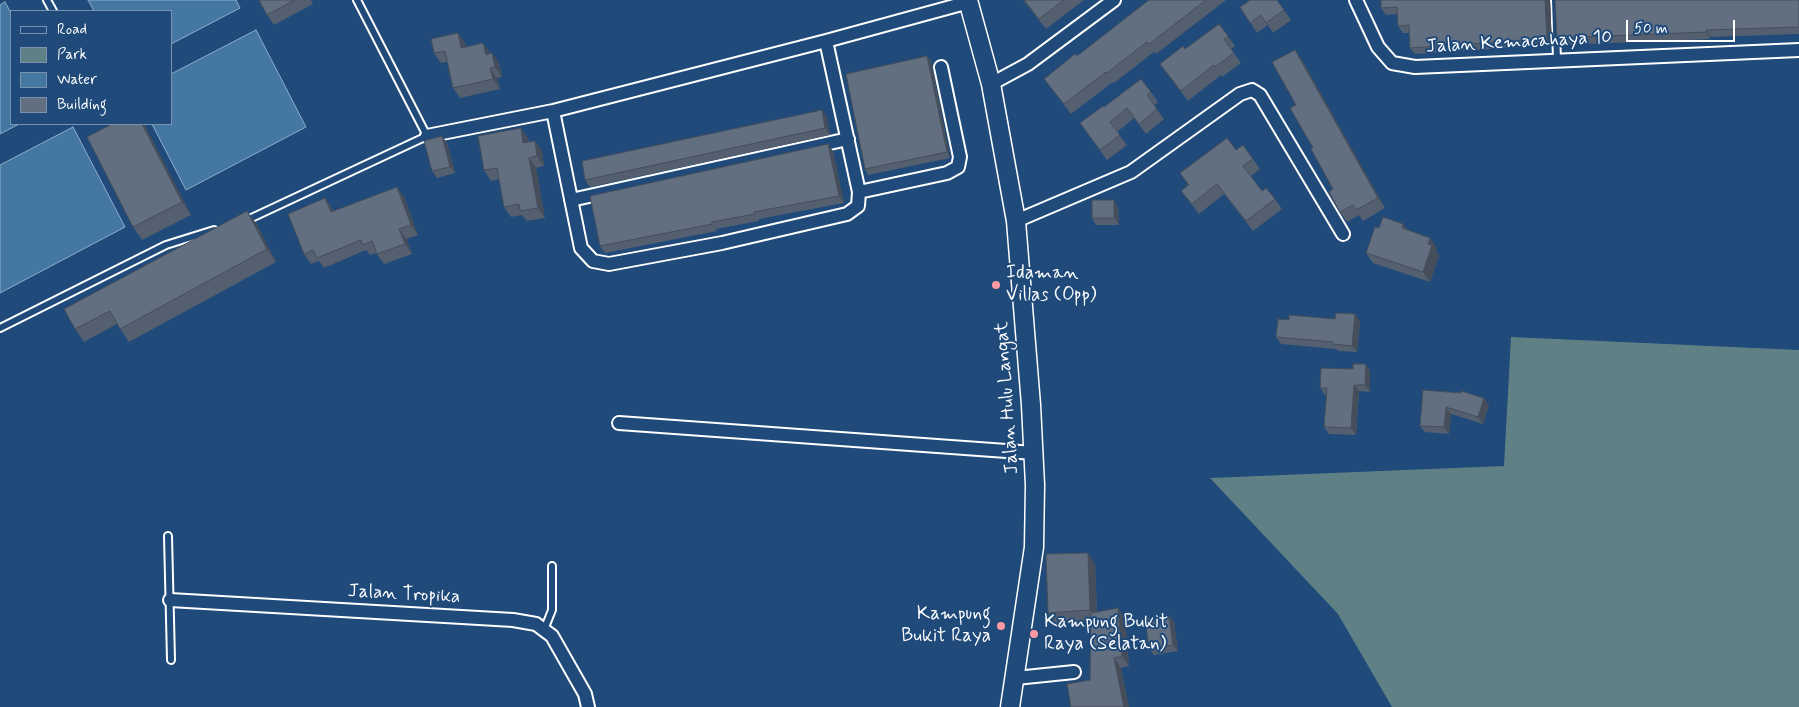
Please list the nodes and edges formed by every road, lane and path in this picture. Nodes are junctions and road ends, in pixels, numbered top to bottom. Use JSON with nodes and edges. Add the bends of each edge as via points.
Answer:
{"nodes":[{"id":1,"x":356,"y":0,"type":"edge"},
{"id":2,"x":1114,"y":0,"type":"edge"},
{"id":3,"x":1356,"y":0,"type":"edge"},
{"id":4,"x":1556,"y":0,"type":"edge"},
{"id":5,"x":969,"y":1,"type":"edge"},
{"id":6,"x":826,"y":41,"type":"junction"},
{"id":7,"x":1799,"y":50,"type":"edge"},
{"id":8,"x":1557,"y":60,"type":"junction"},
{"id":9,"x":941,"y":67,"type":"dead end"},
{"id":10,"x":991,"y":84,"type":"junction"},
{"id":11,"x":553,"y":111,"type":"junction"},
{"id":12,"x":427,"y":136,"type":"junction"},
{"id":13,"x":848,"y":139,"type":"junction"},
{"id":14,"x":859,"y":192,"type":"junction"},
{"id":15,"x":571,"y":200,"type":"junction"},
{"id":16,"x":1016,"y":220,"type":"junction"},
{"id":17,"x":236,"y":224,"type":"edge"},
{"id":18,"x":218,"y":229,"type":"edge"},
{"id":19,"x":1343,"y":234,"type":"dead end"},
{"id":20,"x":0,"y":328,"type":"edge"},
{"id":21,"x":619,"y":423,"type":"dead end"},
{"id":22,"x":1034,"y":453,"type":"junction"},
{"id":23,"x":168,"y":536,"type":"dead end"},
{"id":24,"x":552,"y":566,"type":"dead end"},
{"id":25,"x":170,"y":600,"type":"junction"},
{"id":26,"x":544,"y":630,"type":"junction"},
{"id":27,"x":171,"y":660,"type":"dead end"},
{"id":28,"x":1074,"y":672,"type":"dead end"},
{"id":29,"x":1016,"y":678,"type":"junction"},
{"id":30,"x":588,"y":707,"type":"edge"},
{"id":31,"x":1010,"y":707,"type":"edge"}],
"edges":[{"from":1,"to":12,"type":"lane"},
{"from":2,"to":10,"type":"street","via":[[1028,64]]},
{"from":3,"to":8,"type":"street","name":"Jalan Kemacahaya 10","via":[[1378,47],[1392,63],[1415,67]]},
{"from":4,"to":8,"type":"lane"},
{"from":5,"to":6,"type":"street"},
{"from":5,"to":10,"type":"main road","name":"Jalan Hulu Langat"},
{"from":6,"to":11,"type":"street"},
{"from":6,"to":13,"type":"street"},
{"from":7,"to":8,"type":"street","name":"Jalan Kemacahaya 10"},
{"from":9,"to":14,"type":"street","via":[[960,157],[958,167],[948,173]]},
{"from":10,"to":16,"type":"main road","name":"Jalan Hulu Langat"},
{"from":11,"to":12,"type":"street"},
{"from":11,"to":15,"type":"street"},
{"from":12,"to":17,"type":"lane"},
{"from":13,"to":14,"type":"street"},
{"from":13,"to":15,"type":"street"},
{"from":14,"to":15,"type":"street","via":[[858,206],[847,214],[722,243],[610,264],[593,261],[581,248]]},
{"from":16,"to":19,"type":"street","via":[[1131,172],[1240,94],[1252,90],[1260,95]]},
{"from":16,"to":22,"type":"main road","name":"Jalan Hulu Langat"},
{"from":18,"to":20,"type":"lane","via":[[166,245]]},
{"from":21,"to":22,"type":"street"},
{"from":22,"to":29,"type":"main road","name":"Jalan Hulu Langat","via":[[1034,547]]},
{"from":23,"to":25,"type":"lane"},
{"from":24,"to":26,"type":"lane","via":[[552,610]]},
{"from":25,"to":26,"type":"street","name":"Jalan Tropika","via":[[513,620],[536,624]]},
{"from":25,"to":27,"type":"lane"},
{"from":26,"to":30,"type":"street","via":[[552,636],[585,694]]},
{"from":28,"to":29,"type":"street"},
{"from":29,"to":31,"type":"main road","name":"Jalan Hulu Langat"}]}
